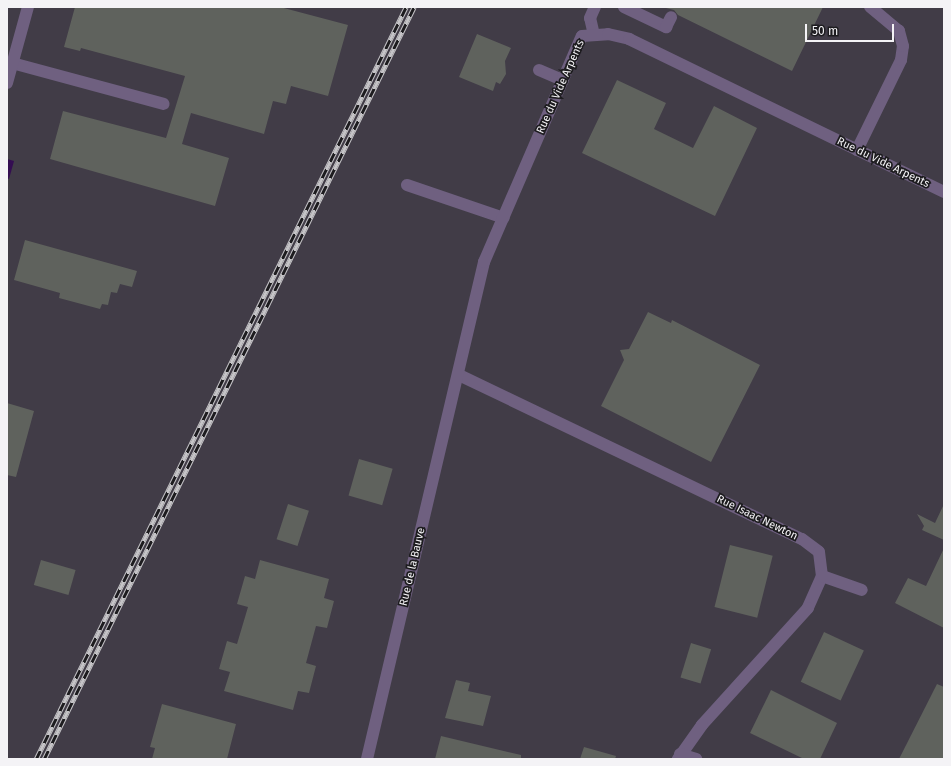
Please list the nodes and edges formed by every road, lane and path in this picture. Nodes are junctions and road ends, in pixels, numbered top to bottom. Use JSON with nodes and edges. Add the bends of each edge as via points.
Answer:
{"nodes":[{"id":1,"x":28,"y":7,"type":"edge"},
{"id":2,"x":595,"y":7,"type":"edge"},
{"id":3,"x":624,"y":7,"type":"edge"},
{"id":4,"x":870,"y":7,"type":"edge"},
{"id":5,"x":643,"y":11,"type":"edge"},
{"id":6,"x":671,"y":17,"type":"dead end"},
{"id":7,"x":594,"y":36,"type":"junction"},
{"id":8,"x":12,"y":63,"type":"junction"},
{"id":9,"x":538,"y":70,"type":"dead end"},
{"id":10,"x":563,"y":80,"type":"junction"},
{"id":11,"x":7,"y":83,"type":"edge"},
{"id":12,"x":164,"y":104,"type":"dead end"},
{"id":13,"x":857,"y":150,"type":"junction"},
{"id":14,"x":407,"y":185,"type":"dead end"},
{"id":15,"x":944,"y":192,"type":"edge"},
{"id":16,"x":504,"y":218,"type":"junction"},
{"id":17,"x":459,"y":375,"type":"junction"},
{"id":18,"x":822,"y":576,"type":"junction"},
{"id":19,"x":862,"y":590,"type":"dead end"},
{"id":20,"x":679,"y":756,"type":"edge"},
{"id":21,"x":367,"y":759,"type":"edge"},
{"id":22,"x":696,"y":759,"type":"edge"}],
"edges":[{"from":1,"to":8,"type":"street"},
{"from":2,"to":7,"type":"street","via":[[590,18]]},
{"from":3,"to":5,"type":"street"},
{"from":4,"to":13,"type":"street","via":[[898,31],[902,46],[901,60]]},
{"from":5,"to":6,"type":"street","via":[[666,27]]},
{"from":7,"to":10,"type":"street","name":"Rue du Vide Arpents","via":[[582,36]]},
{"from":7,"to":13,"type":"street","name":"Rue du Vide Arpents","via":[[608,34],[629,39]]},
{"from":8,"to":11,"type":"street"},
{"from":8,"to":12,"type":"street"},
{"from":9,"to":10,"type":"street"},
{"from":10,"to":16,"type":"street","name":"Rue du Vide Arpents"},
{"from":13,"to":15,"type":"street","name":"Rue du Vide Arpents"},
{"from":14,"to":16,"type":"street"},
{"from":16,"to":17,"type":"street","name":"Rue du Vide Arpents","via":[[484,262]]},
{"from":17,"to":18,"type":"street","name":"Rue Isaac Newton","via":[[802,539],[819,552]]},
{"from":17,"to":21,"type":"street","name":"Rue de la Bauve"},
{"from":18,"to":19,"type":"street"},
{"from":18,"to":20,"type":"street","via":[[808,608],[702,725]]},
{"from":20,"to":22,"type":"street"}]}
